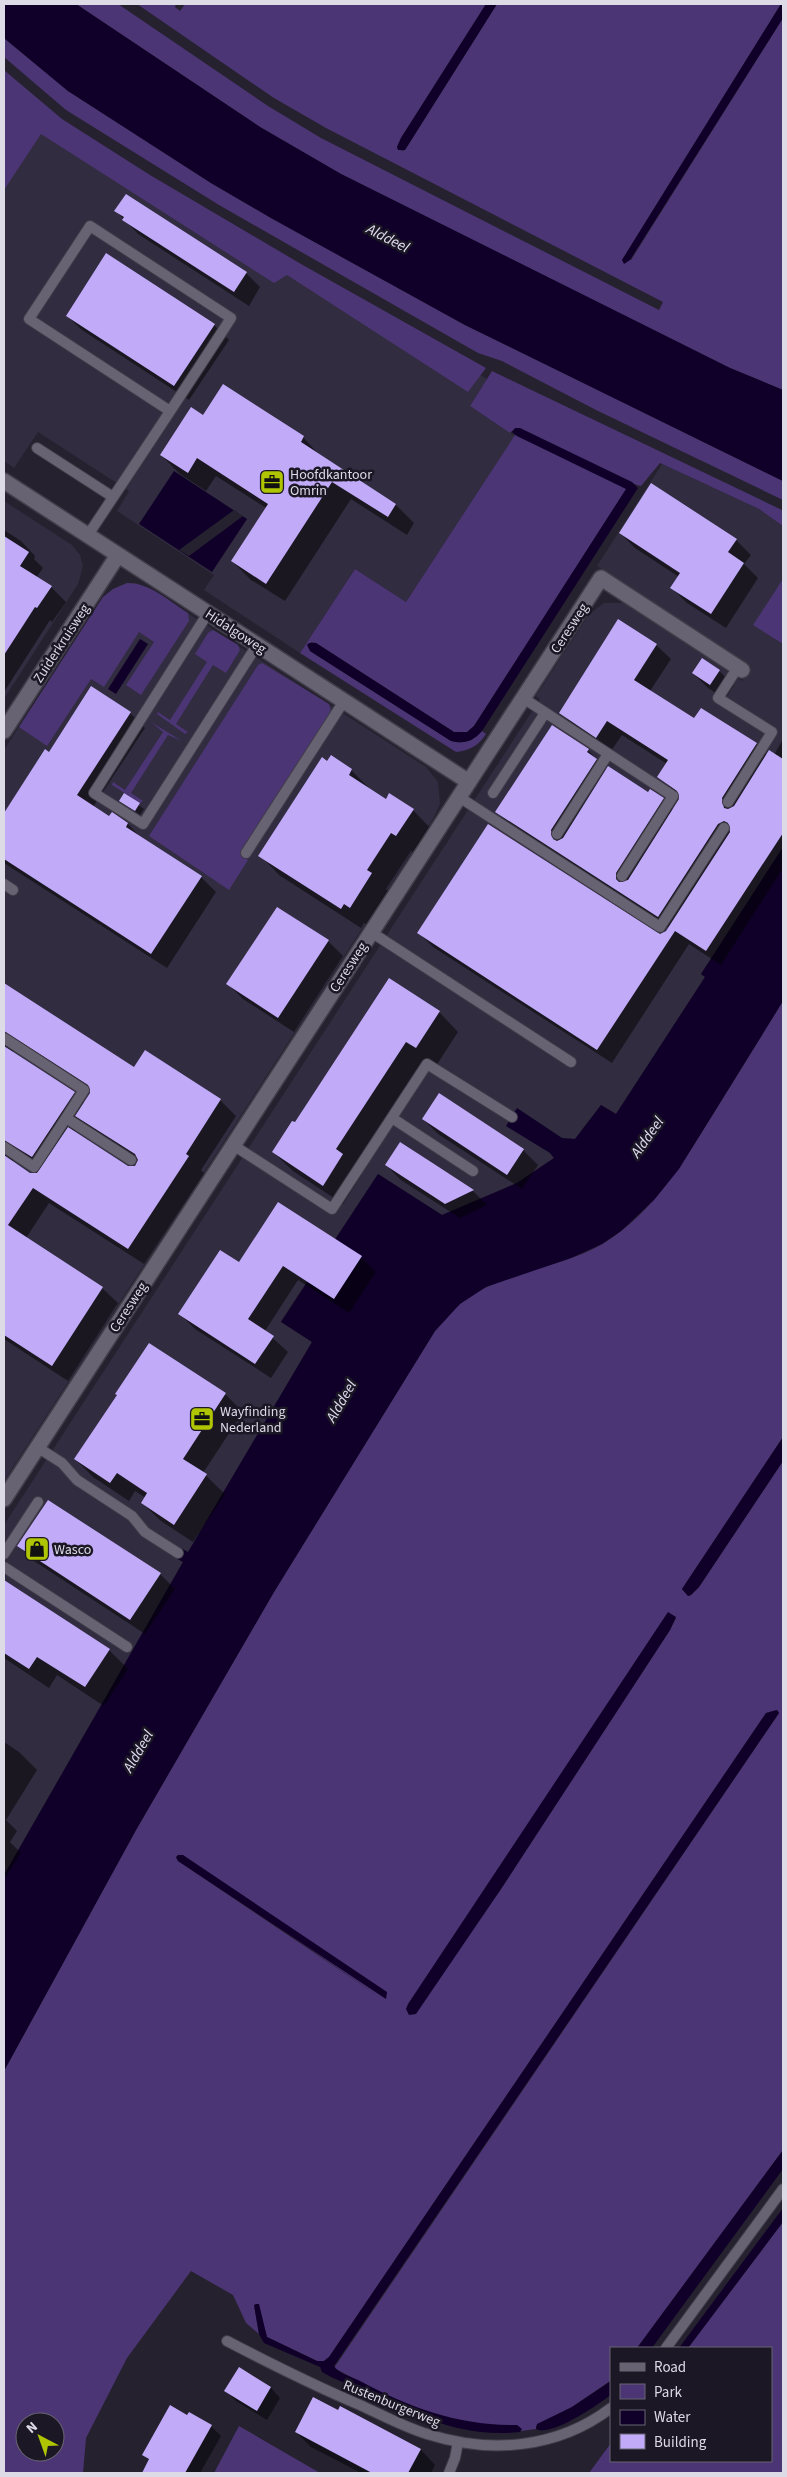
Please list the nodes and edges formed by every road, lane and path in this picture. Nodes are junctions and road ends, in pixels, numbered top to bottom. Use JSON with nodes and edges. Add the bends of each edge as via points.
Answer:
{"nodes":[{"id":1,"x":170,"y":411,"type":"junction"},
{"id":2,"x":36,"y":448,"type":"dead end"},
{"id":3,"x":4,"y":481,"type":"edge"},
{"id":4,"x":113,"y":497,"type":"junction"},
{"id":5,"x":88,"y":535,"type":"junction"},
{"id":6,"x":118,"y":555,"type":"junction"},
{"id":7,"x":208,"y":613,"type":"junction"},
{"id":8,"x":257,"y":645,"type":"junction"},
{"id":9,"x":740,"y":668,"type":"joint"},
{"id":10,"x":523,"y":698,"type":"junction"},
{"id":11,"x":344,"y":701,"type":"junction"},
{"id":12,"x":545,"y":713,"type":"junction"},
{"id":13,"x":4,"y":731,"type":"edge"},
{"id":14,"x":608,"y":754,"type":"junction"},
{"id":15,"x":469,"y":782,"type":"junction"},
{"id":16,"x":493,"y":793,"type":"dead end"},
{"id":17,"x":459,"y":797,"type":"junction"},
{"id":18,"x":728,"y":802,"type":"dead end"},
{"id":19,"x":724,"y":828,"type":"dead end"},
{"id":20,"x":557,"y":834,"type":"dead end"},
{"id":21,"x":246,"y":853,"type":"dead end"},
{"id":22,"x":622,"y":876,"type":"dead end"},
{"id":23,"x":4,"y":884,"type":"edge"},
{"id":24,"x":13,"y":890,"type":"dead end"},
{"id":25,"x":371,"y":932,"type":"junction"},
{"id":26,"x":4,"y":1038,"type":"edge"},
{"id":27,"x":571,"y":1062,"type":"dead end"},
{"id":28,"x":512,"y":1117,"type":"dead end"},
{"id":29,"x":66,"y":1118,"type":"junction"},
{"id":30,"x":392,"y":1118,"type":"junction"},
{"id":31,"x":233,"y":1145,"type":"junction"},
{"id":32,"x":4,"y":1147,"type":"edge"},
{"id":33,"x":131,"y":1160,"type":"dead end"},
{"id":34,"x":473,"y":1171,"type":"dead end"},
{"id":35,"x":37,"y":1447,"type":"junction"},
{"id":36,"x":4,"y":1499,"type":"edge"},
{"id":37,"x":38,"y":1502,"type":"dead end"},
{"id":38,"x":178,"y":1553,"type":"dead end"},
{"id":39,"x":4,"y":1554,"type":"edge"},
{"id":40,"x":4,"y":1567,"type":"edge"},
{"id":41,"x":127,"y":1647,"type":"dead end"},
{"id":42,"x":783,"y":2189,"type":"edge"},
{"id":43,"x":227,"y":2340,"type":"dead end"},
{"id":44,"x":667,"y":2347,"type":"edge"},
{"id":45,"x":610,"y":2409,"type":"edge"},
{"id":46,"x":458,"y":2442,"type":"junction"},
{"id":47,"x":449,"y":2473,"type":"edge"}],
"edges":[{"from":1,"to":1,"type":"lane","via":[[231,318],[90,226],[30,319]]},
{"from":1,"to":4,"type":"lane"},
{"from":2,"to":4,"type":"lane"},
{"from":3,"to":5,"type":"street","name":"Hidalgoweg"},
{"from":4,"to":5,"type":"lane"},
{"from":5,"to":6,"type":"street","name":"Hidalgoweg"},
{"from":6,"to":7,"type":"street","name":"Hidalgoweg"},
{"from":6,"to":13,"type":"street","name":"Zuiderkruisweg"},
{"from":7,"to":8,"type":"street","name":"Hidalgoweg"},
{"from":7,"to":8,"type":"lane","via":[[94,793],[143,824]]},
{"from":8,"to":11,"type":"street","name":"Hidalgoweg"},
{"from":9,"to":10,"type":"street","name":"Ceresweg","via":[[601,578]]},
{"from":9,"to":18,"type":"lane","via":[[718,698],[772,732]]},
{"from":10,"to":12,"type":"lane"},
{"from":10,"to":15,"type":"street","name":"Ceresweg"},
{"from":11,"to":15,"type":"street","name":"Hidalgoweg"},
{"from":11,"to":21,"type":"lane"},
{"from":12,"to":14,"type":"lane"},
{"from":12,"to":16,"type":"lane"},
{"from":14,"to":20,"type":"lane"},
{"from":14,"to":22,"type":"lane","via":[[673,796]]},
{"from":15,"to":17,"type":"street","name":"Ceresweg"},
{"from":17,"to":19,"type":"lane","via":[[660,927]]},
{"from":17,"to":25,"type":"street","name":"Ceresweg"},
{"from":23,"to":24,"type":"lane"},
{"from":25,"to":27,"type":"lane"},
{"from":25,"to":31,"type":"street","name":"Ceresweg"},
{"from":26,"to":29,"type":"lane","via":[[84,1090]]},
{"from":28,"to":30,"type":"lane","via":[[427,1064]]},
{"from":29,"to":32,"type":"lane","via":[[34,1167]]},
{"from":29,"to":33,"type":"lane"},
{"from":30,"to":31,"type":"lane","via":[[332,1210]]},
{"from":30,"to":34,"type":"lane"},
{"from":31,"to":35,"type":"street","name":"Ceresweg"},
{"from":35,"to":36,"type":"street","name":"Ceresweg"},
{"from":35,"to":38,"type":"lane","via":[[62,1464],[77,1480],[132,1516],[145,1532]]},
{"from":37,"to":39,"type":"lane"},
{"from":40,"to":41,"type":"lane"},
{"from":42,"to":44,"type":"lane"},
{"from":43,"to":46,"type":"lane","name":"Rustenburgerweg","via":[[293,2376],[425,2433]]},
{"from":45,"to":46,"type":"lane","name":"Rustenburgerweg","via":[[576,2430],[549,2439],[498,2447]]},
{"from":46,"to":47,"type":"lane"}]}
